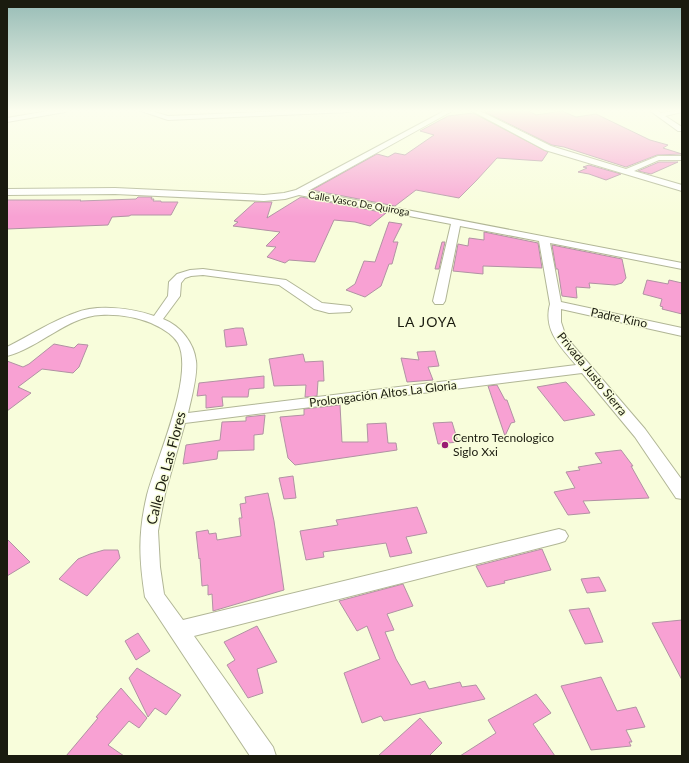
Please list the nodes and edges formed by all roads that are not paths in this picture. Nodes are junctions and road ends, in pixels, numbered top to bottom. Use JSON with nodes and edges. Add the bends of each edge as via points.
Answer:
{"nodes":[{"id":1,"x":385,"y":146,"type":"edge"},
{"id":2,"x":543,"y":146,"type":"edge"},
{"id":3,"x":682,"y":158,"type":"edge"},
{"id":4,"x":628,"y":172,"type":"junction"},
{"id":5,"x":682,"y":188,"type":"edge"},
{"id":6,"x":7,"y":192,"type":"edge"},
{"id":7,"x":299,"y":192,"type":"junction"},
{"id":8,"x":456,"y":222,"type":"junction"},
{"id":9,"x":544,"y":239,"type":"junction"},
{"id":10,"x":682,"y":266,"type":"edge"},
{"id":11,"x":439,"y":301,"type":"dead end"},
{"id":12,"x":556,"y":304,"type":"junction"},
{"id":13,"x":346,"y":309,"type":"dead end"},
{"id":14,"x":156,"y":321,"type":"junction"},
{"id":15,"x":682,"y":332,"type":"edge"},
{"id":16,"x":7,"y":352,"type":"edge"},
{"id":17,"x":586,"y":368,"type":"junction"},
{"id":18,"x":179,"y":419,"type":"junction"},
{"id":19,"x":682,"y":493,"type":"edge"},
{"id":20,"x":559,"y":536,"type":"dead end"},
{"id":21,"x":178,"y":631,"type":"junction"},
{"id":22,"x":264,"y":756,"type":"edge"}],
"edges":[{"from":1,"to":7,"type":"street"},
{"from":2,"to":4,"type":"street"},
{"from":3,"to":4,"type":"street","via":[[658,158]]},
{"from":4,"to":5,"type":"street"},
{"from":6,"to":7,"type":"street","name":"Calle Vasco De Quiroga","via":[[115,191],[264,198]]},
{"from":7,"to":8,"type":"street","name":"Calle Vasco De Quiroga"},
{"from":8,"to":9,"type":"street","name":"Calle Vasco De Quiroga"},
{"from":8,"to":11,"type":"street"},
{"from":9,"to":10,"type":"street","name":"Calle Vasco De Quiroga"},
{"from":9,"to":12,"type":"street","name":"Privada Justo Sierra"},
{"from":12,"to":15,"type":"street","name":"Padre Kino"},
{"from":12,"to":17,"type":"street","name":"Privada Justo Sierra","via":[[553,313],[554,324],[560,338]]},
{"from":13,"to":14,"type":"street","via":[[318,306],[282,282],[202,272],[181,276],[175,282],[174,296]]},
{"from":14,"to":16,"type":"street","name":"Calle De Las Flores","via":[[141,316],[101,311],[80,315]]},
{"from":14,"to":18,"type":"street","name":"Calle De Las Flores","via":[[175,332],[184,342],[190,362]]},
{"from":17,"to":18,"type":"street","name":"Prolongación Altos La Gloria"},
{"from":17,"to":19,"type":"street","name":"Privada Justo Sierra","via":[[640,433]]},
{"from":18,"to":21,"type":"street","name":"Calle De Las Flores","via":[[156,494],[149,531],[150,567],[155,597]]},
{"from":20,"to":21,"type":"street"},
{"from":21,"to":22,"type":"street","name":"Calle De Las Flores"}]}
